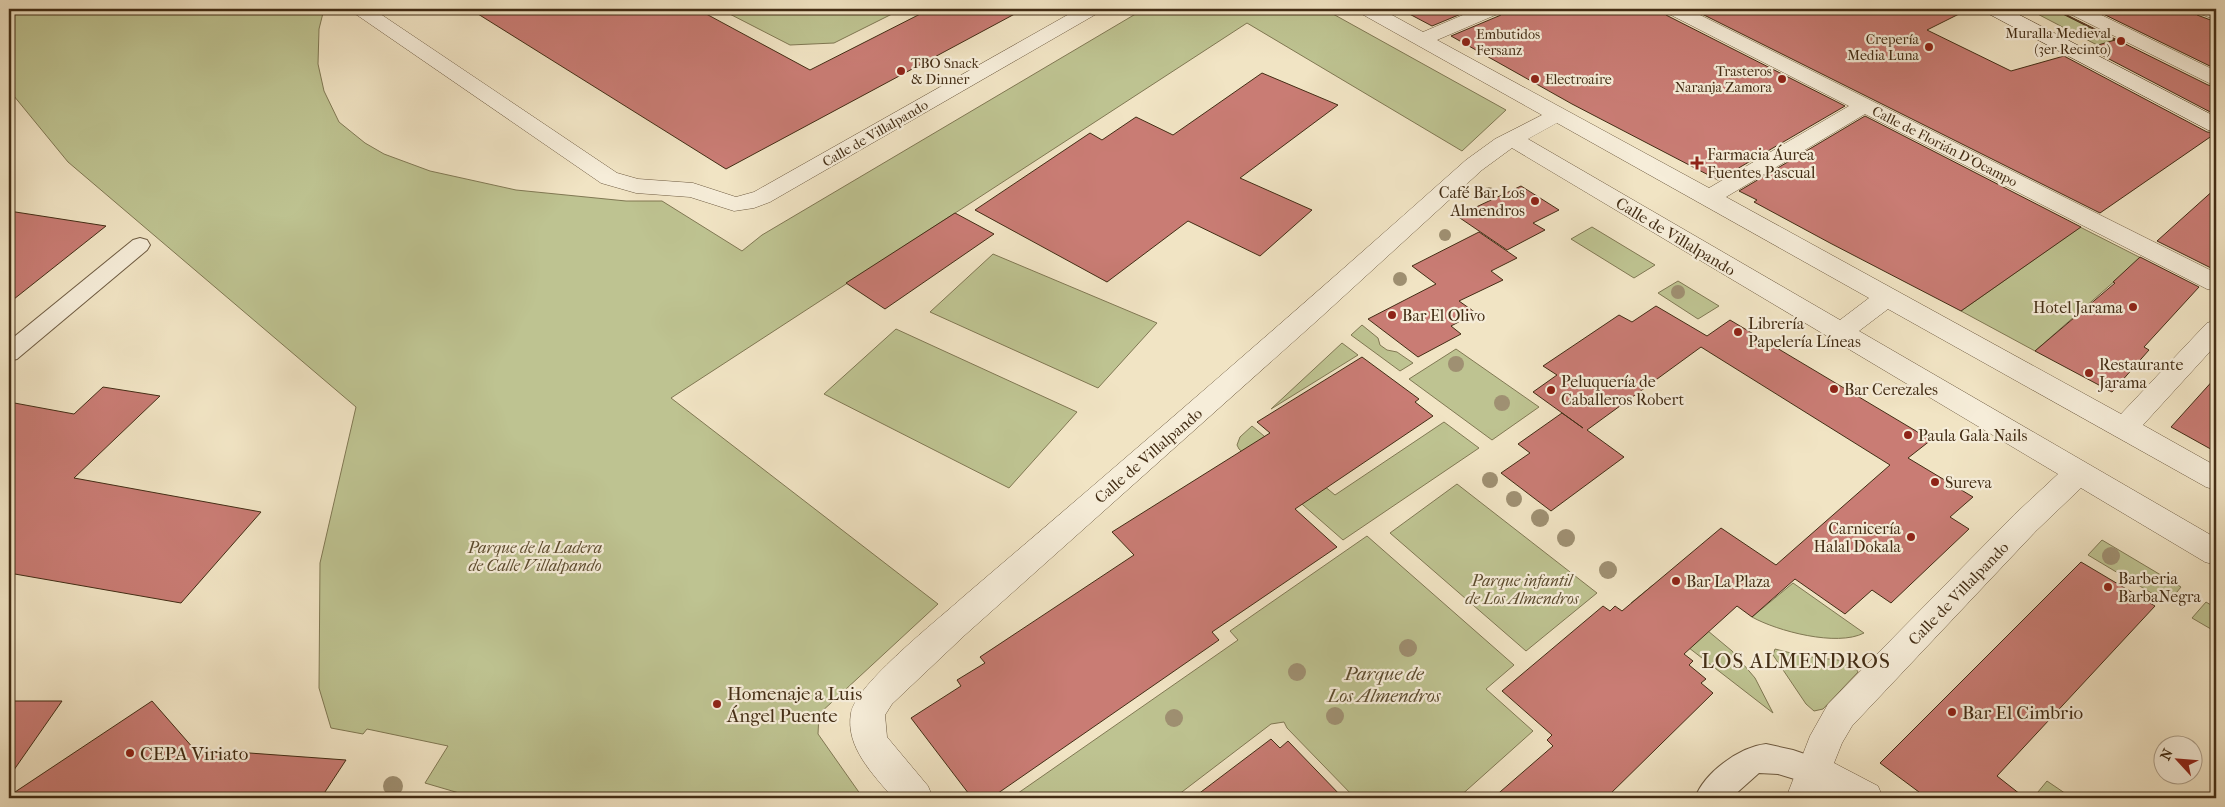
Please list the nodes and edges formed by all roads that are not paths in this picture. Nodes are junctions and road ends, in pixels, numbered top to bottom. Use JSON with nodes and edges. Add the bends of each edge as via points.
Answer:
{"nodes":[{"id":1,"x":361,"y":9,"type":"edge"},
{"id":2,"x":1091,"y":9,"type":"edge"},
{"id":3,"x":1367,"y":9,"type":"edge"},
{"id":4,"x":1493,"y":9,"type":"edge"},
{"id":5,"x":1674,"y":9,"type":"edge"},
{"id":6,"x":1994,"y":9,"type":"edge"},
{"id":7,"x":2075,"y":9,"type":"edge"},
{"id":8,"x":2206,"y":9,"type":"edge"},
{"id":9,"x":2216,"y":14,"type":"edge"},
{"id":10,"x":1423,"y":39,"type":"junction"},
{"id":11,"x":2216,"y":79,"type":"edge"},
{"id":12,"x":1866,"y":105,"type":"junction"},
{"id":13,"x":1559,"y":114,"type":"junction"},
{"id":14,"x":2216,"y":125,"type":"edge"},
{"id":15,"x":1512,"y":139,"type":"junction"},
{"id":16,"x":1710,"y":197,"type":"junction"},
{"id":17,"x":140,"y":245,"type":"dead end"},
{"id":18,"x":2216,"y":283,"type":"edge"},
{"id":19,"x":1888,"y":296,"type":"junction"},
{"id":20,"x":2216,"y":329,"type":"edge"},
{"id":21,"x":1840,"y":332,"type":"junction"},
{"id":22,"x":9,"y":353,"type":"edge"},
{"id":23,"x":2124,"y":428,"type":"junction"},
{"id":24,"x":2079,"y":472,"type":"junction"},
{"id":25,"x":2216,"y":479,"type":"edge"},
{"id":26,"x":2216,"y":553,"type":"edge"},
{"id":27,"x":1809,"y":785,"type":"edge"},
{"id":28,"x":915,"y":798,"type":"edge"},
{"id":29,"x":1710,"y":798,"type":"edge"},
{"id":30,"x":1865,"y":798,"type":"edge"}],
"edges":[{"from":1,"to":2,"type":"street","name":"Calle de Villalpando","via":[[617,182],[693,190],[734,204],[762,197]]},
{"from":3,"to":10,"type":"street"},
{"from":4,"to":10,"type":"street"},
{"from":5,"to":12,"type":"street","name":"Calle de Florián D'Ocampo"},
{"from":6,"to":14,"type":"street"},
{"from":7,"to":11,"type":"street"},
{"from":8,"to":9,"type":"street"},
{"from":10,"to":13,"type":"street"},
{"from":12,"to":16,"type":"street"},
{"from":12,"to":18,"type":"street","name":"Calle de Florián D'Ocampo"},
{"from":13,"to":15,"type":"street","name":"Calle de Villalpando"},
{"from":13,"to":16,"type":"street"},
{"from":15,"to":21,"type":"street","name":"Calle de Villalpando"},
{"from":15,"to":28,"type":"street","name":"Calle de Villalpando","via":[[1474,165],[880,693],[868,713],[870,740]]},
{"from":16,"to":19,"type":"street"},
{"from":17,"to":22,"type":"lane"},
{"from":19,"to":21,"type":"street"},
{"from":19,"to":23,"type":"street"},
{"from":20,"to":23,"type":"street"},
{"from":21,"to":24,"type":"street","name":"Calle de Villalpando"},
{"from":23,"to":25,"type":"street"},
{"from":24,"to":26,"type":"street","name":"Calle de Villalpando"},
{"from":24,"to":27,"type":"street","name":"Calle de Villalpando","via":[[2025,523],[1840,715],[1827,736]]},
{"from":27,"to":29,"type":"lane","via":[[1768,757],[1755,757]]},
{"from":27,"to":30,"type":"street"}]}
